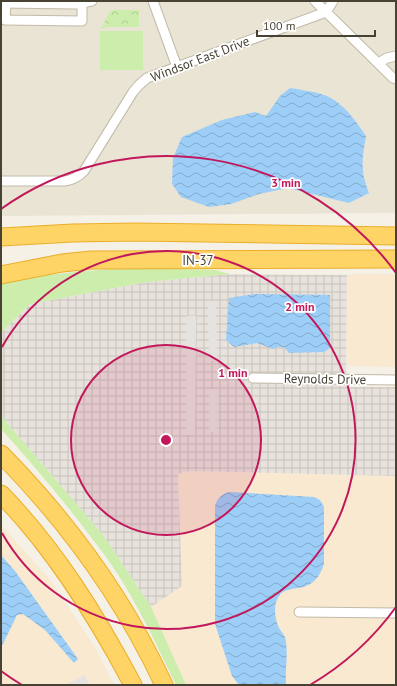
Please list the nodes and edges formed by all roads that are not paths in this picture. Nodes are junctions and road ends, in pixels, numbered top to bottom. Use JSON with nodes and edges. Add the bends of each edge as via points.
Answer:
{"nodes":[{"id":1,"x":153,"y":1,"type":"edge"},
{"id":2,"x":315,"y":1,"type":"edge"},
{"id":3,"x":332,"y":1,"type":"edge"},
{"id":4,"x":87,"y":2,"type":"edge"},
{"id":5,"x":3,"y":3,"type":"edge"},
{"id":6,"x":326,"y":12,"type":"junction"},
{"id":7,"x":396,"y":56,"type":"edge"},
{"id":8,"x":378,"y":63,"type":"junction"},
{"id":9,"x":177,"y":67,"type":"junction"},
{"id":10,"x":396,"y":79,"type":"edge"},
{"id":11,"x":1,"y":181,"type":"edge"},
{"id":12,"x":396,"y":228,"type":"edge"},
{"id":13,"x":298,"y":234,"type":"junction"},
{"id":14,"x":396,"y":236,"type":"edge"},
{"id":15,"x":1,"y":237,"type":"edge"},
{"id":16,"x":340,"y":259,"type":"junction"},
{"id":17,"x":396,"y":259,"type":"edge"},
{"id":18,"x":396,"y":264,"type":"edge"},
{"id":19,"x":1,"y":275,"type":"edge"},
{"id":20,"x":253,"y":378,"type":"dead end"},
{"id":21,"x":396,"y":380,"type":"edge"},
{"id":22,"x":1,"y":441,"type":"edge"},
{"id":23,"x":1,"y":454,"type":"edge"},
{"id":24,"x":28,"y":482,"type":"junction"},
{"id":25,"x":1,"y":494,"type":"edge"},
{"id":26,"x":1,"y":502,"type":"edge"},
{"id":27,"x":89,"y":608,"type":"junction"},
{"id":28,"x":299,"y":612,"type":"dead end"},
{"id":29,"x":396,"y":613,"type":"edge"},
{"id":30,"x":133,"y":685,"type":"edge"},
{"id":31,"x":164,"y":685,"type":"edge"}],
"edges":[{"from":1,"to":9,"type":"street"},
{"from":2,"to":6,"type":"street"},
{"from":3,"to":6,"type":"street"},
{"from":4,"to":5,"type":"street"},
{"from":4,"to":5,"type":"street","via":[[82,21],[5,20]]},
{"from":6,"to":8,"type":"street"},
{"from":6,"to":9,"type":"street","name":"Windsor East Drive"},
{"from":7,"to":8,"type":"street"},
{"from":8,"to":10,"type":"street"},
{"from":9,"to":11,"type":"street","name":"Windsor East Drive","via":[[148,78],[139,85],[79,176],[65,181]]},
{"from":12,"to":13,"type":"highway","via":[[362,228]]},
{"from":13,"to":14,"type":"highway","name":"IN-37"},
{"from":13,"to":15,"type":"highway","name":"IN-37","via":[[135,232]]},
{"from":16,"to":17,"type":"highway","name":"IN-37"},
{"from":16,"to":18,"type":"highway"},
{"from":16,"to":19,"type":"highway","name":"IN-37","via":[[91,260]]},
{"from":20,"to":21,"type":"street","name":"Reynolds Drive"},
{"from":22,"to":24,"type":"highway"},
{"from":23,"to":24,"type":"highway"},
{"from":24,"to":31,"type":"highway","via":[[65,525],[103,578],[137,633]]},
{"from":25,"to":27,"type":"highway","via":[[57,561]]},
{"from":26,"to":27,"type":"highway"},
{"from":27,"to":30,"type":"highway"},
{"from":28,"to":29,"type":"street"}]}
